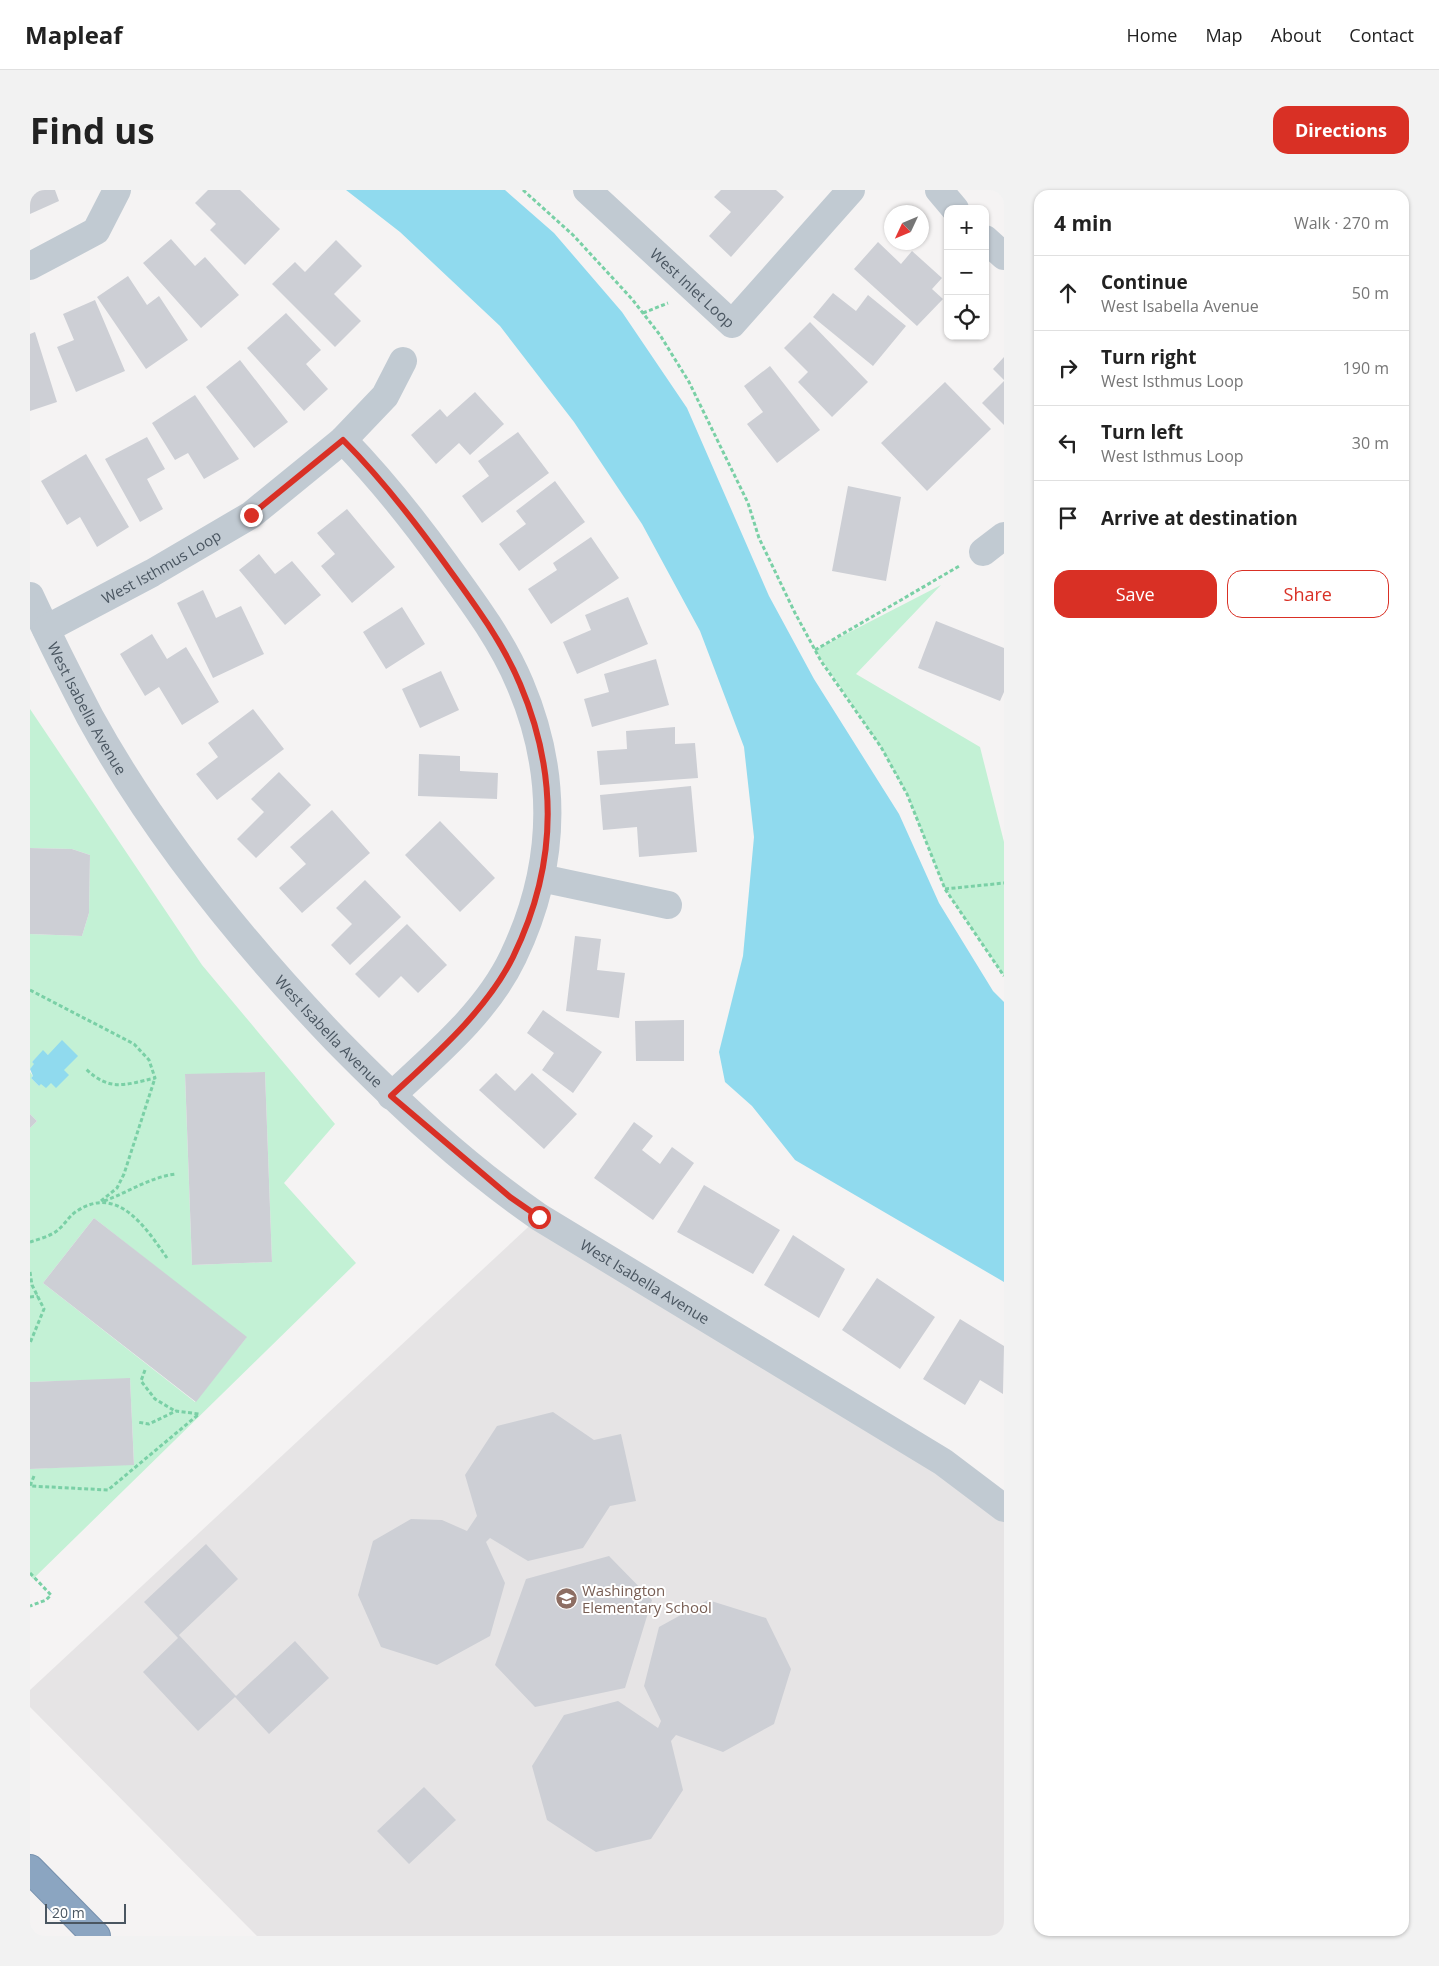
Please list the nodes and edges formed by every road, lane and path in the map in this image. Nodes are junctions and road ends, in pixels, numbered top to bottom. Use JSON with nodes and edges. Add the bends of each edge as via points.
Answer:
{"nodes":[{"id":1,"x":118,"y":190,"type":"edge"},
{"id":2,"x":523,"y":190,"type":"edge"},
{"id":3,"x":587,"y":190,"type":"edge"},
{"id":4,"x":851,"y":190,"type":"edge"},
{"id":5,"x":939,"y":190,"type":"edge"},
{"id":6,"x":952,"y":205,"type":"edge"},
{"id":7,"x":989,"y":243,"type":"edge"},
{"id":8,"x":1004,"y":256,"type":"edge"},
{"id":9,"x":30,"y":266,"type":"edge"},
{"id":10,"x":403,"y":361,"type":"dead end"},
{"id":11,"x":343,"y":440,"type":"junction"},
{"id":12,"x":994,"y":544,"type":"edge"},
{"id":13,"x":30,"y":596,"type":"edge"},
{"id":14,"x":46,"y":629,"type":"junction"},
{"id":15,"x":815,"y":650,"type":"junction"},
{"id":16,"x":541,"y":878,"type":"junction"},
{"id":17,"x":1004,"y":883,"type":"edge"},
{"id":18,"x":944,"y":889,"type":"junction"},
{"id":19,"x":668,"y":905,"type":"dead end"},
{"id":20,"x":1004,"y":976,"type":"edge"},
{"id":21,"x":30,"y":990,"type":"edge"},
{"id":22,"x":86,"y":1068,"type":"dead end"},
{"id":23,"x":155,"y":1078,"type":"junction"},
{"id":24,"x":391,"y":1096,"type":"junction"},
{"id":25,"x":176,"y":1174,"type":"dead end"},
{"id":26,"x":101,"y":1202,"type":"junction"},
{"id":27,"x":30,"y":1242,"type":"edge"},
{"id":28,"x":167,"y":1258,"type":"dead end"},
{"id":29,"x":30,"y":1272,"type":"edge"},
{"id":30,"x":38,"y":1296,"type":"junction"},
{"id":31,"x":30,"y":1297,"type":"edge"},
{"id":32,"x":30,"y":1343,"type":"edge"},
{"id":33,"x":145,"y":1370,"type":"dead end"},
{"id":34,"x":176,"y":1411,"type":"junction"},
{"id":35,"x":138,"y":1422,"type":"dead end"},
{"id":36,"x":34,"y":1476,"type":"dead end"},
{"id":37,"x":1004,"y":1508,"type":"edge"},
{"id":38,"x":30,"y":1573,"type":"edge"},
{"id":39,"x":30,"y":1606,"type":"edge"},
{"id":40,"x":30,"y":1869,"type":"edge"},
{"id":41,"x":96,"y":1936,"type":"edge"}],
"edges":[{"from":1,"to":9,"type":"street","via":[[96,231]]},
{"from":2,"to":15,"type":"path","via":[[573,235],[632,299],[660,336],[702,408],[748,503],[767,555]]},
{"from":3,"to":4,"type":"street","name":"West Inlet Loop","via":[[732,324]]},
{"from":5,"to":6,"type":"street"},
{"from":7,"to":8,"type":"street"},
{"from":10,"to":11,"type":"street","name":"West Isthmus Loop","via":[[385,396]]},
{"from":11,"to":14,"type":"street","name":"West Isthmus Loop","via":[[251,515],[152,573]]},
{"from":11,"to":16,"type":"street","via":[[428,540],[470,598],[520,684],[539,742],[549,796]]},
{"from":12,"to":15,"type":"path"},
{"from":13,"to":14,"type":"street","name":"West Isabella Avenue"},
{"from":14,"to":24,"type":"street","name":"West Isabella Avenue","via":[[91,718],[179,855],[240,934]]},
{"from":15,"to":18,"type":"path","via":[[881,747],[908,794]]},
{"from":16,"to":19,"type":"street"},
{"from":16,"to":24,"type":"street","via":[[513,958],[486,1001]]},
{"from":17,"to":18,"type":"path"},
{"from":18,"to":20,"type":"path"},
{"from":21,"to":23,"type":"path","via":[[134,1044],[149,1060]]},
{"from":22,"to":23,"type":"path","via":[[98,1081],[122,1086]]},
{"from":23,"to":26,"type":"path","via":[[124,1174],[117,1188]]},
{"from":24,"to":37,"type":"street","name":"West Isabella Avenue","via":[[510,1197],[539,1217],[943,1462]]},
{"from":25,"to":26,"type":"path","via":[[151,1179]]},
{"from":26,"to":27,"type":"path","via":[[96,1201],[76,1211],[57,1231]]},
{"from":26,"to":28,"type":"path","via":[[116,1204],[134,1216]]},
{"from":29,"to":30,"type":"path"},
{"from":30,"to":31,"type":"path"},
{"from":30,"to":32,"type":"path","via":[[44,1309]]},
{"from":33,"to":34,"type":"path","via":[[141,1381],[155,1399]]},
{"from":34,"to":35,"type":"path","via":[[149,1424]]},
{"from":34,"to":36,"type":"path","via":[[199,1414],[108,1490],[30,1486]]},
{"from":38,"to":39,"type":"path","via":[[51,1595]]},
{"from":40,"to":41,"type":"highway"}]}
